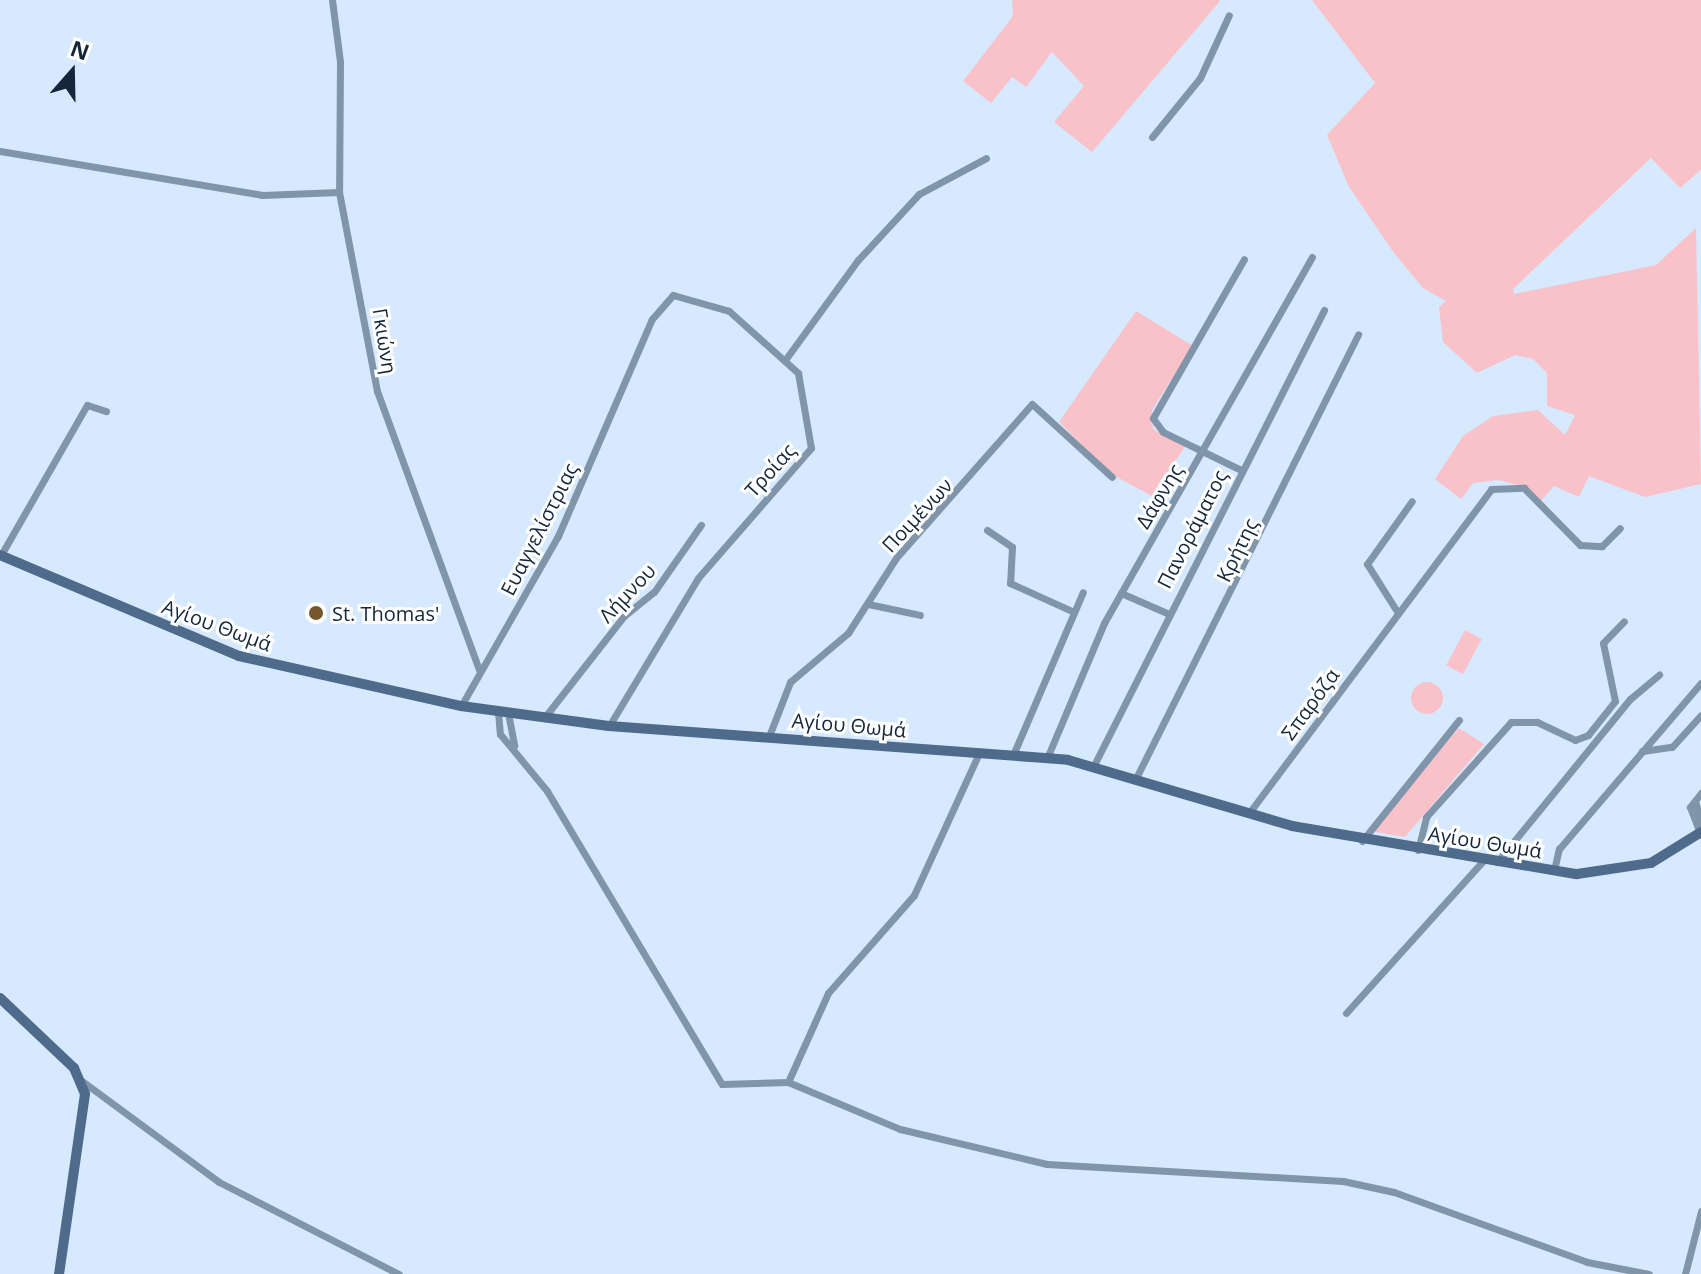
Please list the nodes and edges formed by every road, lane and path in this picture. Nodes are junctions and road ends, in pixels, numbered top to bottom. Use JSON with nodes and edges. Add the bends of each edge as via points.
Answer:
{"nodes":[{"id":1,"x":332,"y":0,"type":"edge"},
{"id":2,"x":1229,"y":15,"type":"dead end"},
{"id":3,"x":1152,"y":137,"type":"dead end"},
{"id":4,"x":0,"y":151,"type":"edge"},
{"id":5,"x":986,"y":158,"type":"dead end"},
{"id":6,"x":339,"y":192,"type":"junction"},
{"id":7,"x":1312,"y":257,"type":"dead end"},
{"id":8,"x":1244,"y":259,"type":"dead end"},
{"id":9,"x":1324,"y":310,"type":"dead end"},
{"id":10,"x":1358,"y":334,"type":"dead end"},
{"id":11,"x":634,"y":360,"type":"joint"},
{"id":12,"x":785,"y":360,"type":"junction"},
{"id":13,"x":106,"y":411,"type":"dead end"},
{"id":14,"x":1204,"y":452,"type":"junction"},
{"id":15,"x":1241,"y":470,"type":"junction"},
{"id":16,"x":1112,"y":477,"type":"dead end"},
{"id":17,"x":1412,"y":501,"type":"dead end"},
{"id":18,"x":701,"y":525,"type":"dead end"},
{"id":19,"x":1620,"y":528,"type":"dead end"},
{"id":20,"x":987,"y":530,"type":"dead end"},
{"id":21,"x":0,"y":555,"type":"edge"},
{"id":22,"x":1083,"y":592,"type":"dead end"},
{"id":23,"x":1121,"y":593,"type":"junction"},
{"id":24,"x":868,"y":604,"type":"junction"},
{"id":25,"x":1074,"y":612,"type":"junction"},
{"id":26,"x":1167,"y":613,"type":"junction"},
{"id":27,"x":1398,"y":613,"type":"junction"},
{"id":28,"x":920,"y":615,"type":"dead end"},
{"id":29,"x":1624,"y":621,"type":"dead end"},
{"id":30,"x":479,"y":671,"type":"junction"},
{"id":31,"x":1659,"y":675,"type":"dead end"},
{"id":32,"x":1701,"y":683,"type":"edge"},
{"id":33,"x":461,"y":706,"type":"junction"},
{"id":34,"x":503,"y":713,"type":"junction"},
{"id":35,"x":1701,"y":715,"type":"edge"},
{"id":36,"x":544,"y":718,"type":"junction"},
{"id":37,"x":1459,"y":720,"type":"dead end"},
{"id":38,"x":609,"y":726,"type":"junction"},
{"id":39,"x":769,"y":736,"type":"junction"},
{"id":40,"x":1641,"y":751,"type":"junction"},
{"id":41,"x":979,"y":753,"type":"junction"},
{"id":42,"x":1013,"y":755,"type":"junction"},
{"id":43,"x":1047,"y":758,"type":"junction"},
{"id":44,"x":1094,"y":765,"type":"junction"},
{"id":45,"x":1137,"y":776,"type":"junction"},
{"id":46,"x":1698,"y":794,"type":"edge"},
{"id":47,"x":1249,"y":813,"type":"junction"},
{"id":48,"x":1701,"y":821,"type":"edge"},
{"id":49,"x":1700,"y":833,"type":"edge"},
{"id":50,"x":1362,"y":841,"type":"junction"},
{"id":51,"x":1418,"y":850,"type":"junction"},
{"id":52,"x":1483,"y":861,"type":"junction"},
{"id":53,"x":1497,"y":862,"type":"junction"},
{"id":54,"x":1554,"y":870,"type":"junction"},
{"id":55,"x":0,"y":998,"type":"edge"},
{"id":56,"x":1346,"y":1013,"type":"dead end"},
{"id":57,"x":82,"y":1081,"type":"junction"},
{"id":58,"x":788,"y":1082,"type":"junction"},
{"id":59,"x":1701,"y":1211,"type":"edge"},
{"id":60,"x":59,"y":1274,"type":"edge"},
{"id":61,"x":399,"y":1274,"type":"edge"},
{"id":62,"x":1649,"y":1274,"type":"edge"},
{"id":63,"x":1685,"y":1274,"type":"edge"}],
"edges":[{"from":1,"to":6,"type":"street","name":"Γκιώνη","via":[[340,62]]},
{"from":2,"to":3,"type":"street","via":[[1200,78]]},
{"from":4,"to":6,"type":"street","via":[[262,195]]},
{"from":5,"to":12,"type":"street","via":[[919,194],[858,260]]},
{"from":6,"to":30,"type":"street","name":"Γκιώνη","via":[[384,419]]},
{"from":7,"to":14,"type":"street","name":"Δάφνης"},
{"from":8,"to":14,"type":"street","via":[[1153,418],[1163,432]]},
{"from":9,"to":15,"type":"street","name":"Πανοράματος"},
{"from":10,"to":45,"type":"street","name":"Κρήτης"},
{"from":11,"to":12,"type":"street","name":"Τροίας","via":[[661,302],[673,295],[729,311]]},
{"from":11,"to":30,"type":"street","name":"Ευαγγελίστριας","via":[[558,536]]},
{"from":12,"to":38,"type":"street","name":"Τροίας","via":[[798,373],[811,448],[690,589]]},
{"from":13,"to":21,"type":"street","via":[[87,405]]},
{"from":14,"to":15,"type":"street"},
{"from":14,"to":23,"type":"street","name":"Δάφνης"},
{"from":15,"to":26,"type":"street","name":"Πανοράματος"},
{"from":16,"to":24,"type":"street","name":"Ποιμένων","via":[[1032,404],[896,558]]},
{"from":17,"to":27,"type":"street","via":[[1367,564]]},
{"from":18,"to":36,"type":"street","name":"Λήμνου","via":[[654,592],[624,616]]},
{"from":19,"to":27,"type":"street","name":"Σπαρόζα","via":[[1602,546],[1580,545],[1524,488],[1499,485]]},
{"from":20,"to":25,"type":"street","via":[[1012,547],[1010,583]]},
{"from":21,"to":33,"type":"main road","name":"Αγίου Θωμά","via":[[239,656]]},
{"from":22,"to":25,"type":"street"},
{"from":23,"to":26,"type":"street"},
{"from":23,"to":43,"type":"street","name":"Δάφνης"},
{"from":24,"to":28,"type":"street"},
{"from":24,"to":39,"type":"street","name":"Ποιμένων","via":[[848,633],[790,682]]},
{"from":25,"to":42,"type":"street"},
{"from":26,"to":44,"type":"street","name":"Πανοράματος"},
{"from":27,"to":47,"type":"street","name":"Σπαρόζα"},
{"from":29,"to":51,"type":"street","via":[[1603,643],[1615,701],[1588,735],[1575,740],[1537,722],[1511,722],[1426,817]]},
{"from":30,"to":33,"type":"street","name":"Ευαγγελίστριας"},
{"from":31,"to":53,"type":"street","via":[[1630,699]]},
{"from":32,"to":40,"type":"street"},
{"from":33,"to":34,"type":"main road","name":"Αγίου Θωμά"},
{"from":34,"to":36,"type":"main road","name":"Αγίου Θωμά"},
{"from":34,"to":58,"type":"street","via":[[500,734],[515,747],[638,935],[722,1084]]},
{"from":35,"to":40,"type":"street","via":[[1672,747]]},
{"from":36,"to":38,"type":"main road","name":"Αγίου Θωμά"},
{"from":37,"to":50,"type":"street"},
{"from":38,"to":39,"type":"main road","name":"Αγίου Θωμά"},
{"from":39,"to":41,"type":"main road","name":"Αγίου Θωμά"},
{"from":40,"to":54,"type":"street","via":[[1559,849]]},
{"from":41,"to":42,"type":"main road","name":"Αγίου Θωμά"},
{"from":41,"to":58,"type":"street","via":[[914,895],[828,993]]},
{"from":42,"to":43,"type":"main road","name":"Αγίου Θωμά"},
{"from":43,"to":44,"type":"main road","name":"Αγίου Θωμά"},
{"from":44,"to":45,"type":"main road","name":"Αγίου Θωμά"},
{"from":45,"to":47,"type":"main road","name":"Αγίου Θωμά"},
{"from":46,"to":48,"type":"street"},
{"from":46,"to":49,"type":"street","via":[[1690,813]]},
{"from":47,"to":50,"type":"main road","name":"Αγίου Θωμά"},
{"from":49,"to":54,"type":"main road","name":"Αγίου Θωμά","via":[[1632,869]]},
{"from":50,"to":51,"type":"main road","name":"Αγίου Θωμά"},
{"from":51,"to":52,"type":"main road","name":"Αγίου Θωμά"},
{"from":52,"to":53,"type":"main road","name":"Αγίου Θωμά"},
{"from":52,"to":56,"type":"street"},
{"from":53,"to":54,"type":"main road","name":"Αγίου Θωμά"},
{"from":55,"to":57,"type":"main road"},
{"from":57,"to":60,"type":"main road","via":[[84,1127]]},
{"from":57,"to":61,"type":"street","via":[[219,1182]]},
{"from":58,"to":62,"type":"street","via":[[900,1129],[1047,1164],[1343,1181],[1394,1192],[1587,1262]]},
{"from":59,"to":63,"type":"street"}]}
